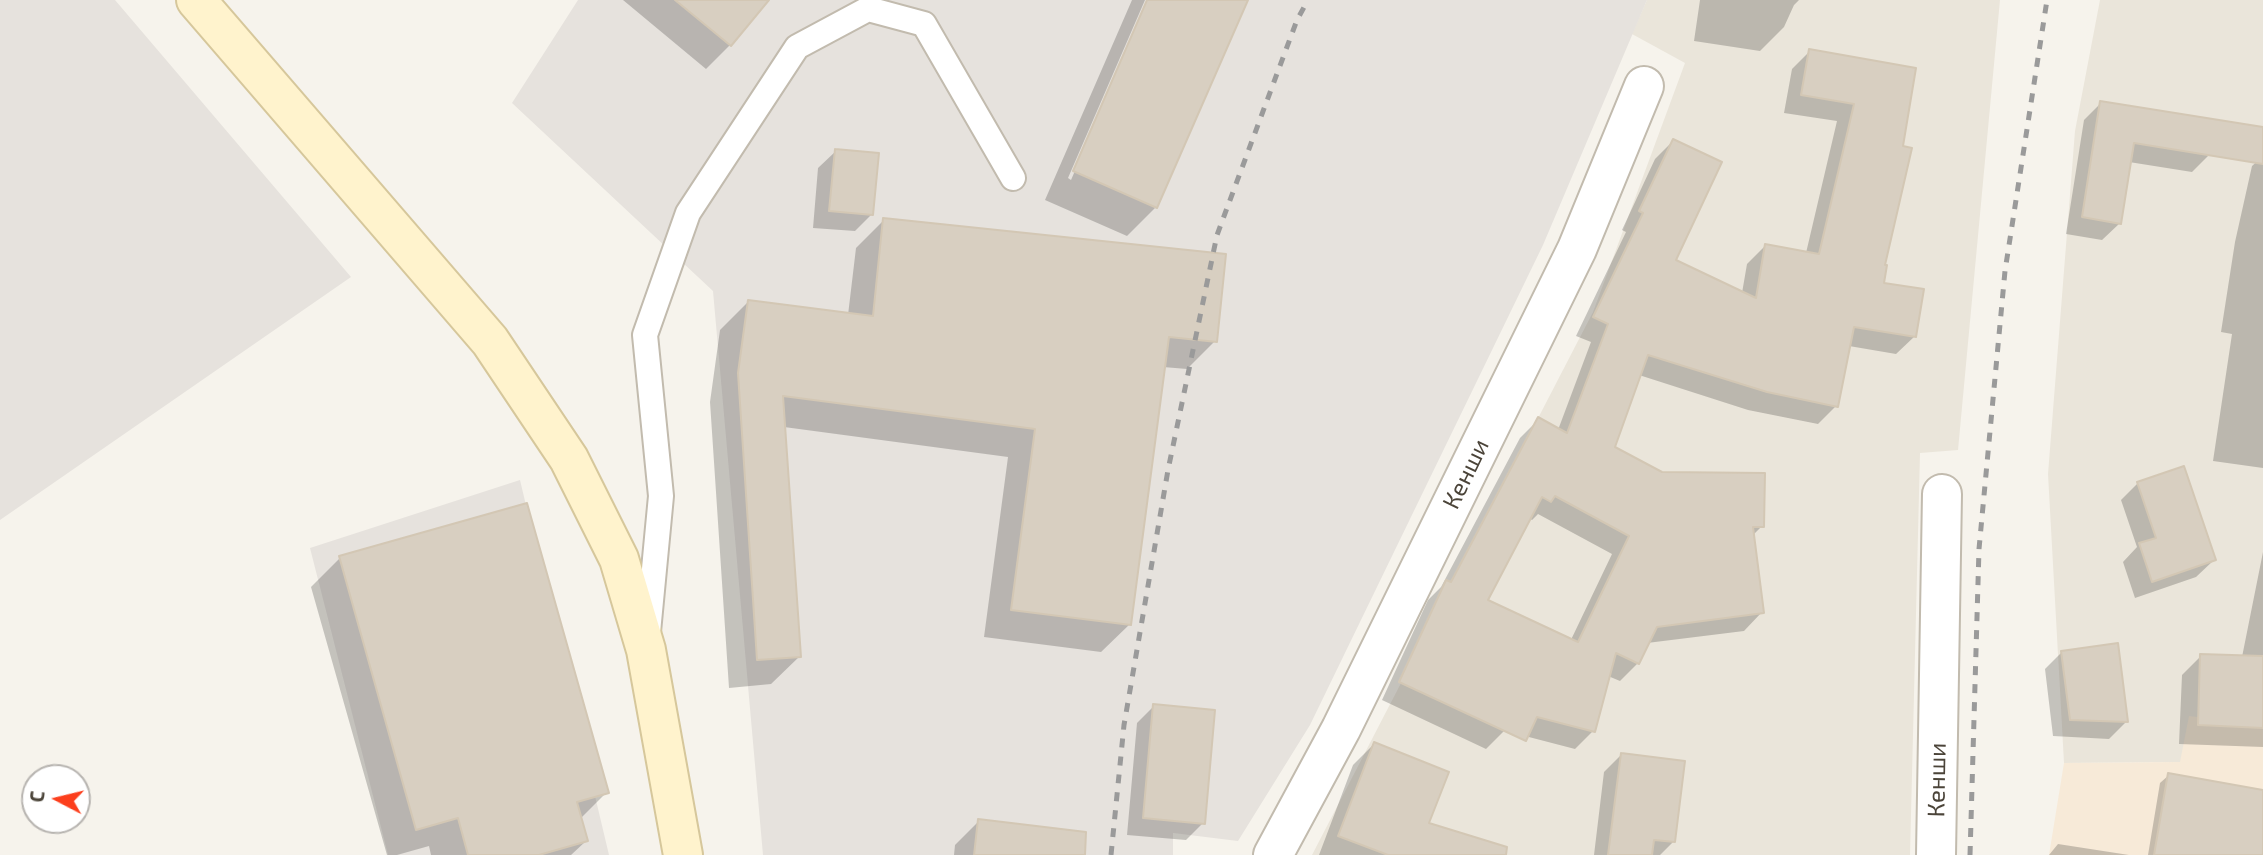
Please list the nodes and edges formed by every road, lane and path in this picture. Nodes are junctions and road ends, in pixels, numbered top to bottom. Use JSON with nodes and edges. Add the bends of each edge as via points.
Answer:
{"nodes":[{"id":1,"x":196,"y":0,"type":"edge"},
{"id":2,"x":1644,"y":86,"type":"dead end"},
{"id":3,"x":1013,"y":178,"type":"dead end"},
{"id":4,"x":1942,"y":495,"type":"dead end"},
{"id":5,"x":646,"y":650,"type":"junction"},
{"id":6,"x":683,"y":855,"type":"edge"},
{"id":7,"x":1273,"y":855,"type":"edge"},
{"id":8,"x":1936,"y":855,"type":"edge"}],
"edges":[{"from":1,"to":5,"type":"main road","via":[[491,341],[569,459],[619,559]]},
{"from":2,"to":7,"type":"street","name":"Кенши","via":[[1577,249],[1341,729]]},
{"from":3,"to":5,"type":"lane","via":[[924,24],[868,9],[797,47],[688,213],[645,335],[661,496]]},
{"from":4,"to":8,"type":"street","name":"Кенши"},
{"from":5,"to":6,"type":"main road"}]}
